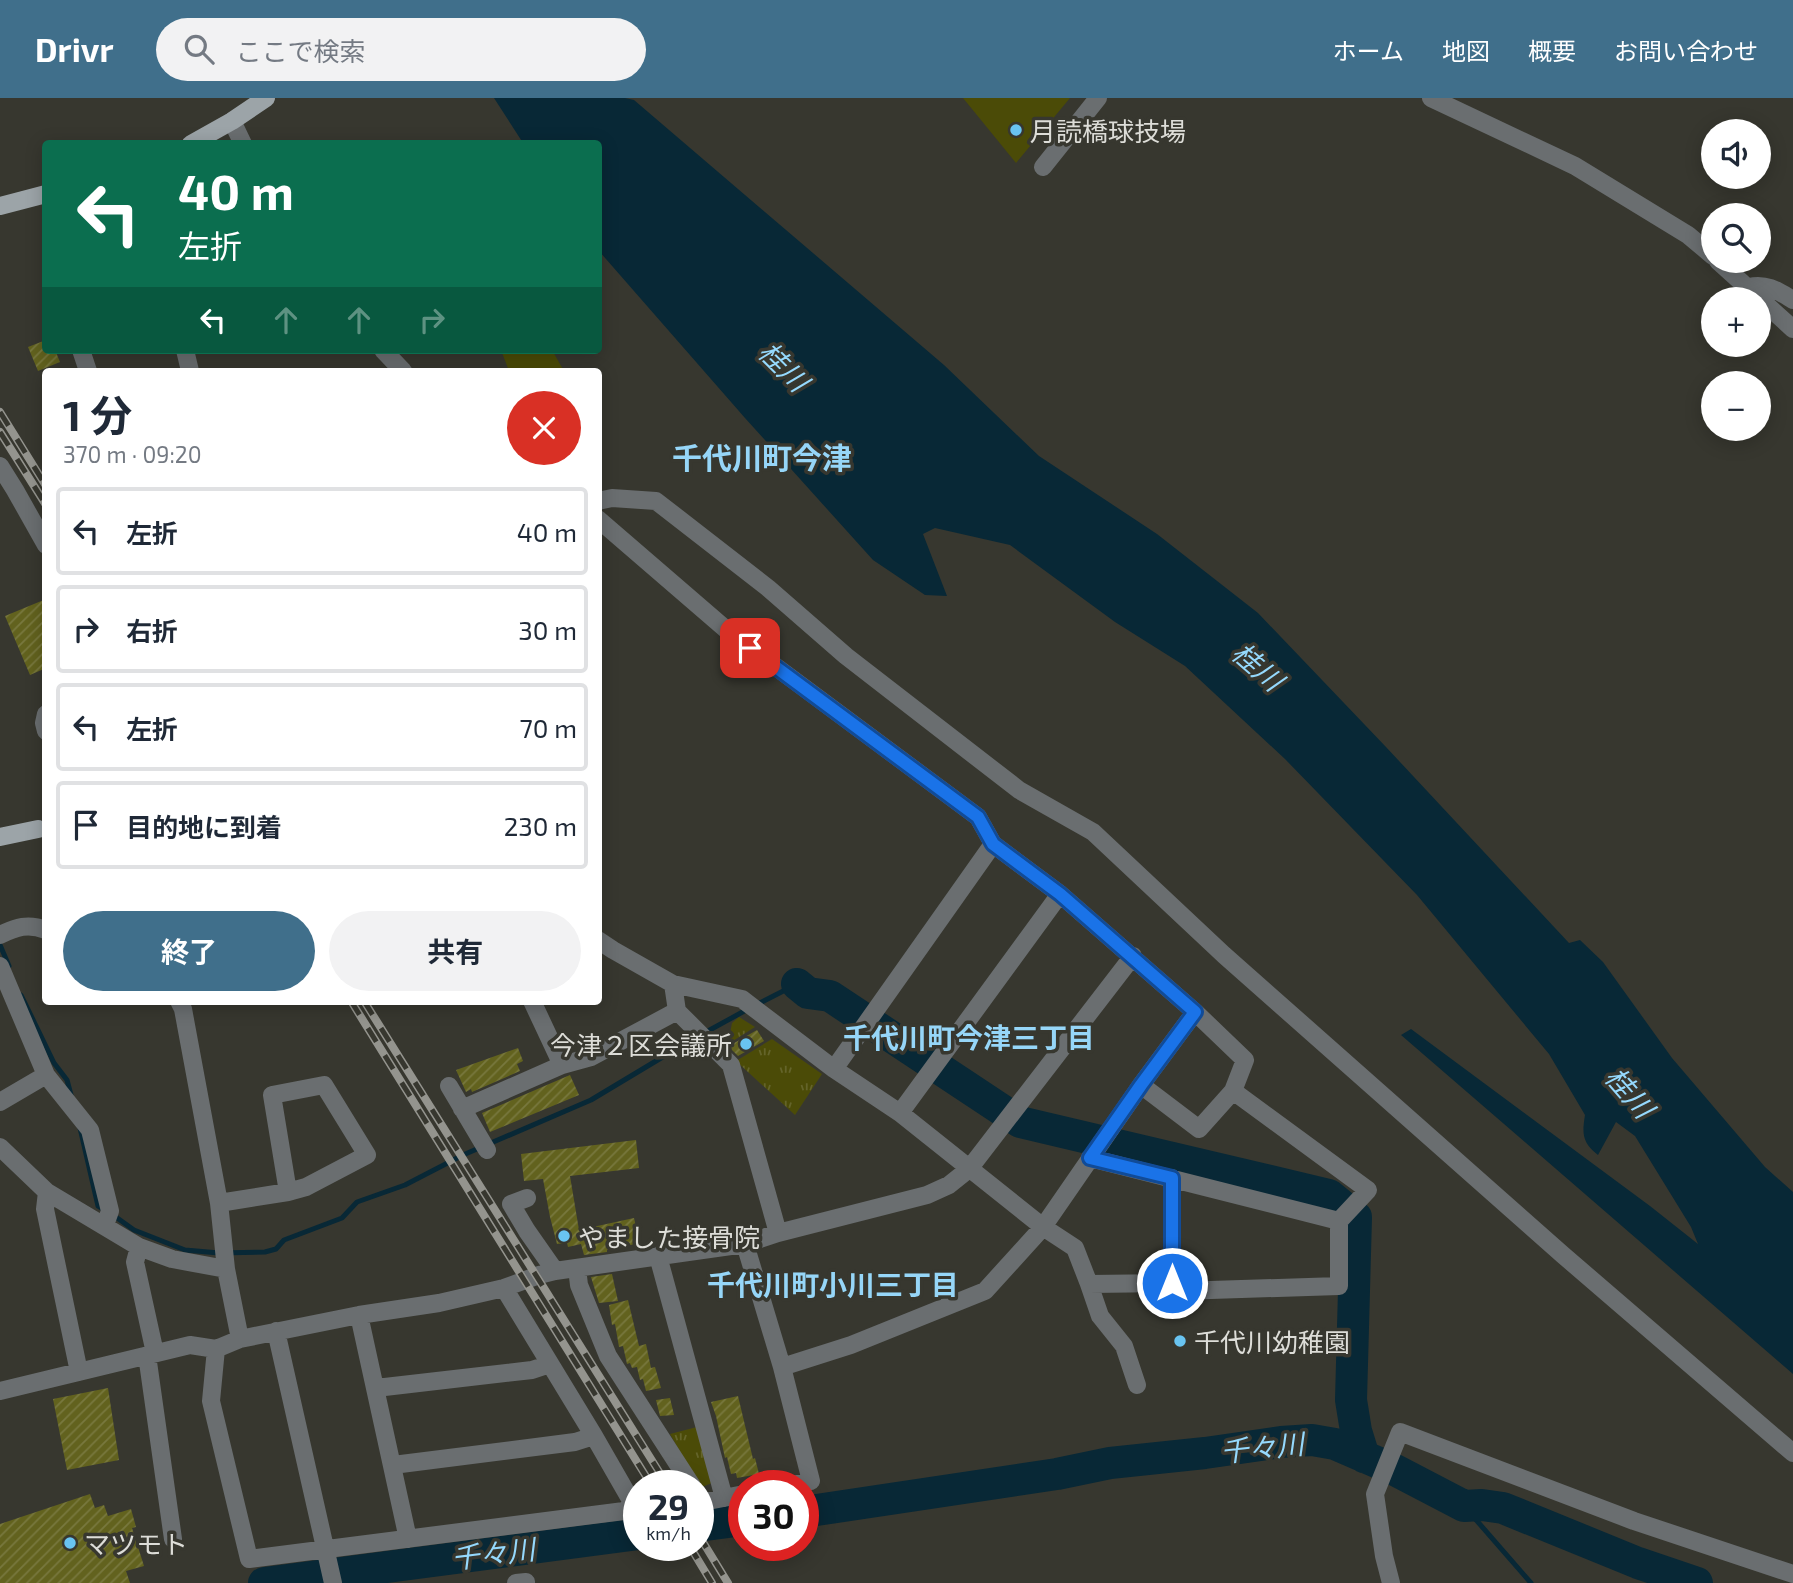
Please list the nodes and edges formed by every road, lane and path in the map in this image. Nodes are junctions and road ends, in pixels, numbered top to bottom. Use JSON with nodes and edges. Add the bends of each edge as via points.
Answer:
{"nodes":[{"id":1,"x":1098,"y":98,"type":"edge"},
{"id":2,"x":1431,"y":98,"type":"edge"},
{"id":3,"x":260,"y":102,"type":"edge"},
{"id":4,"x":232,"y":121,"type":"junction"},
{"id":5,"x":198,"y":140,"type":"edge"},
{"id":6,"x":241,"y":140,"type":"edge"},
{"id":7,"x":1043,"y":167,"type":"dead end"},
{"id":8,"x":42,"y":195,"type":"edge"},
{"id":9,"x":0,"y":206,"type":"edge"},
{"id":10,"x":1701,"y":246,"type":"edge"},
{"id":11,"x":1732,"y":273,"type":"edge"},
{"id":12,"x":1749,"y":287,"type":"joint"},
{"id":13,"x":1770,"y":287,"type":"edge"},
{"id":14,"x":1771,"y":288,"type":"edge"},
{"id":15,"x":1793,"y":300,"type":"edge"},
{"id":16,"x":1771,"y":308,"type":"edge"},
{"id":17,"x":1793,"y":329,"type":"edge"},
{"id":18,"x":387,"y":354,"type":"edge"},
{"id":19,"x":400,"y":368,"type":"edge"},
{"id":20,"x":0,"y":466,"type":"edge"},
{"id":21,"x":8,"y":493,"type":"edge"},
{"id":22,"x":602,"y":500,"type":"edge"},
{"id":23,"x":602,"y":522,"type":"edge"},
{"id":24,"x":42,"y":540,"type":"edge"},
{"id":25,"x":42,"y":825,"type":"edge"},
{"id":26,"x":0,"y":837,"type":"edge"},
{"id":27,"x":993,"y":844,"type":"junction"},
{"id":28,"x":1060,"y":894,"type":"junction"},
{"id":29,"x":42,"y":929,"type":"edge"},
{"id":30,"x":0,"y":935,"type":"edge"},
{"id":31,"x":602,"y":943,"type":"edge"},
{"id":32,"x":1133,"y":956,"type":"junction"},
{"id":33,"x":0,"y":966,"type":"edge"},
{"id":34,"x":673,"y":984,"type":"junction"},
{"id":35,"x":4,"y":987,"type":"edge"},
{"id":36,"x":181,"y":1005,"type":"edge"},
{"id":37,"x":534,"y":1005,"type":"edge"},
{"id":38,"x":677,"y":1011,"type":"junction"},
{"id":39,"x":1195,"y":1012,"type":"junction"},
{"id":40,"x":562,"y":1065,"type":"junction"},
{"id":41,"x":834,"y":1069,"type":"junction"},
{"id":42,"x":46,"y":1075,"type":"junction"},
{"id":43,"x":1141,"y":1085,"type":"junction"},
{"id":44,"x":449,"y":1086,"type":"dead end"},
{"id":45,"x":1233,"y":1091,"type":"junction"},
{"id":46,"x":0,"y":1102,"type":"edge"},
{"id":47,"x":462,"y":1109,"type":"junction"},
{"id":48,"x":900,"y":1113,"type":"junction"},
{"id":49,"x":0,"y":1147,"type":"edge"},
{"id":50,"x":485,"y":1147,"type":"dead end"},
{"id":51,"x":1090,"y":1158,"type":"junction"},
{"id":52,"x":970,"y":1169,"type":"junction"},
{"id":53,"x":1172,"y":1178,"type":"junction"},
{"id":54,"x":47,"y":1192,"type":"junction"},
{"id":55,"x":288,"y":1192,"type":"junction"},
{"id":56,"x":527,"y":1198,"type":"dead end"},
{"id":57,"x":219,"y":1203,"type":"junction"},
{"id":58,"x":1339,"y":1221,"type":"junction"},
{"id":59,"x":104,"y":1225,"type":"junction"},
{"id":60,"x":1043,"y":1227,"type":"junction"},
{"id":61,"x":778,"y":1233,"type":"junction"},
{"id":62,"x":745,"y":1244,"type":"junction"},
{"id":63,"x":139,"y":1247,"type":"junction"},
{"id":64,"x":658,"y":1256,"type":"junction"},
{"id":65,"x":577,"y":1268,"type":"junction"},
{"id":66,"x":226,"y":1269,"type":"junction"},
{"id":67,"x":555,"y":1272,"type":"junction"},
{"id":68,"x":1172,"y":1283,"type":"junction"},
{"id":69,"x":1089,"y":1284,"type":"junction"},
{"id":70,"x":504,"y":1288,"type":"junction"},
{"id":71,"x":359,"y":1315,"type":"junction"},
{"id":72,"x":276,"y":1331,"type":"junction"},
{"id":73,"x":240,"y":1339,"type":"junction"},
{"id":74,"x":216,"y":1349,"type":"junction"},
{"id":75,"x":151,"y":1354,"type":"junction"},
{"id":76,"x":550,"y":1364,"type":"junction"},
{"id":77,"x":782,"y":1367,"type":"junction"},
{"id":78,"x":79,"y":1372,"type":"junction"},
{"id":79,"x":1137,"y":1385,"type":"dead end"},
{"id":80,"x":1,"y":1386,"type":"edge"},
{"id":81,"x":376,"y":1388,"type":"junction"},
{"id":82,"x":594,"y":1436,"type":"junction"},
{"id":83,"x":1793,"y":1453,"type":"edge"},
{"id":84,"x":393,"y":1465,"type":"junction"},
{"id":85,"x":682,"y":1470,"type":"edge"},
{"id":86,"x":808,"y":1470,"type":"edge"},
{"id":87,"x":728,"y":1497,"type":"edge"},
{"id":88,"x":724,"y":1498,"type":"junction"},
{"id":89,"x":714,"y":1500,"type":"edge"},
{"id":90,"x":173,"y":1539,"type":"dead end"},
{"id":91,"x":408,"y":1539,"type":"junction"},
{"id":92,"x":326,"y":1554,"type":"junction"},
{"id":93,"x":1793,"y":1574,"type":"edge"},
{"id":94,"x":333,"y":1583,"type":"edge"},
{"id":95,"x":1391,"y":1583,"type":"edge"}],
"edges":[{"from":1,"to":7,"type":"street"},
{"from":2,"to":10,"type":"street","via":[[1575,166]]},
{"from":3,"to":4,"type":"main road"},
{"from":4,"to":5,"type":"main road"},
{"from":4,"to":6,"type":"street"},
{"from":8,"to":9,"type":"main road"},
{"from":11,"to":12,"type":"street"},
{"from":12,"to":13,"type":"street"},
{"from":14,"to":15,"type":"street"},
{"from":16,"to":17,"type":"street"},
{"from":18,"to":19,"type":"street"},
{"from":20,"to":21,"type":"street"},
{"from":21,"to":24,"type":"street"},
{"from":22,"to":83,"type":"street","via":[[656,500],[1019,790],[1093,832],[1224,955]]},
{"from":23,"to":27,"type":"street","via":[[729,632],[978,817]]},
{"from":25,"to":26,"type":"main road"},
{"from":27,"to":28,"type":"street"},
{"from":27,"to":41,"type":"street"},
{"from":28,"to":32,"type":"street"},
{"from":28,"to":48,"type":"street"},
{"from":29,"to":30,"type":"street","via":[[31,925]]},
{"from":31,"to":34,"type":"street"},
{"from":32,"to":39,"type":"street"},
{"from":32,"to":52,"type":"street"},
{"from":33,"to":35,"type":"street"},
{"from":34,"to":38,"type":"street"},
{"from":34,"to":41,"type":"street","via":[[743,999]]},
{"from":35,"to":42,"type":"street"},
{"from":36,"to":57,"type":"street"},
{"from":37,"to":40,"type":"street"},
{"from":38,"to":40,"type":"street","via":[[591,1057]]},
{"from":38,"to":61,"type":"street","via":[[731,1065]]},
{"from":39,"to":43,"type":"street"},
{"from":39,"to":45,"type":"street","via":[[1245,1060]]},
{"from":40,"to":47,"type":"street"},
{"from":41,"to":48,"type":"street"},
{"from":42,"to":46,"type":"street"},
{"from":42,"to":59,"type":"street","via":[[90,1130],[110,1211]]},
{"from":43,"to":45,"type":"street","via":[[1199,1129]]},
{"from":43,"to":51,"type":"street"},
{"from":44,"to":47,"type":"street"},
{"from":45,"to":58,"type":"street","via":[[1368,1190]]},
{"from":47,"to":50,"type":"street"},
{"from":48,"to":52,"type":"street"},
{"from":49,"to":54,"type":"street"},
{"from":51,"to":53,"type":"street"},
{"from":51,"to":60,"type":"street"},
{"from":52,"to":60,"type":"street"},
{"from":52,"to":61,"type":"street","via":[[927,1195]]},
{"from":53,"to":58,"type":"street"},
{"from":53,"to":68,"type":"street"},
{"from":54,"to":59,"type":"street"},
{"from":54,"to":78,"type":"street","via":[[45,1209]]},
{"from":55,"to":55,"type":"street","via":[[367,1155],[324,1085],[272,1095]]},
{"from":55,"to":57,"type":"street"},
{"from":56,"to":67,"type":"street","via":[[511,1204]]},
{"from":57,"to":66,"type":"street"},
{"from":58,"to":68,"type":"street","via":[[1339,1286],[1180,1291]]},
{"from":59,"to":63,"type":"street"},
{"from":60,"to":69,"type":"street","via":[[1075,1248]]},
{"from":60,"to":77,"type":"street","via":[[985,1291],[851,1345]]},
{"from":61,"to":62,"type":"street"},
{"from":62,"to":64,"type":"street"},
{"from":62,"to":77,"type":"street"},
{"from":63,"to":66,"type":"street","via":[[172,1259]]},
{"from":63,"to":75,"type":"street","via":[[135,1262]]},
{"from":64,"to":65,"type":"street"},
{"from":64,"to":88,"type":"street"},
{"from":65,"to":67,"type":"street"},
{"from":65,"to":85,"type":"street","via":[[579,1285],[608,1356]]},
{"from":66,"to":73,"type":"street"},
{"from":67,"to":70,"type":"street"},
{"from":68,"to":69,"type":"street"},
{"from":69,"to":79,"type":"street","via":[[1100,1317],[1124,1346]]},
{"from":70,"to":71,"type":"street"},
{"from":70,"to":76,"type":"street"},
{"from":71,"to":72,"type":"street"},
{"from":71,"to":81,"type":"street"},
{"from":72,"to":73,"type":"street"},
{"from":72,"to":92,"type":"street"},
{"from":73,"to":74,"type":"street"},
{"from":74,"to":75,"type":"street","via":[[190,1346]]},
{"from":74,"to":92,"type":"street","via":[[211,1401],[249,1559]]},
{"from":75,"to":78,"type":"street"},
{"from":75,"to":90,"type":"street"},
{"from":76,"to":81,"type":"street"},
{"from":76,"to":82,"type":"street"},
{"from":77,"to":86,"type":"street"},
{"from":78,"to":80,"type":"street"},
{"from":81,"to":84,"type":"street"},
{"from":82,"to":84,"type":"street"},
{"from":82,"to":91,"type":"street","via":[[633,1504],[624,1511]]},
{"from":84,"to":91,"type":"street"},
{"from":87,"to":88,"type":"street"},
{"from":88,"to":89,"type":"street"},
{"from":91,"to":92,"type":"street"},
{"from":92,"to":94,"type":"street"},
{"from":93,"to":95,"type":"street","via":[[1634,1521],[1400,1432],[1375,1494]]}]}
